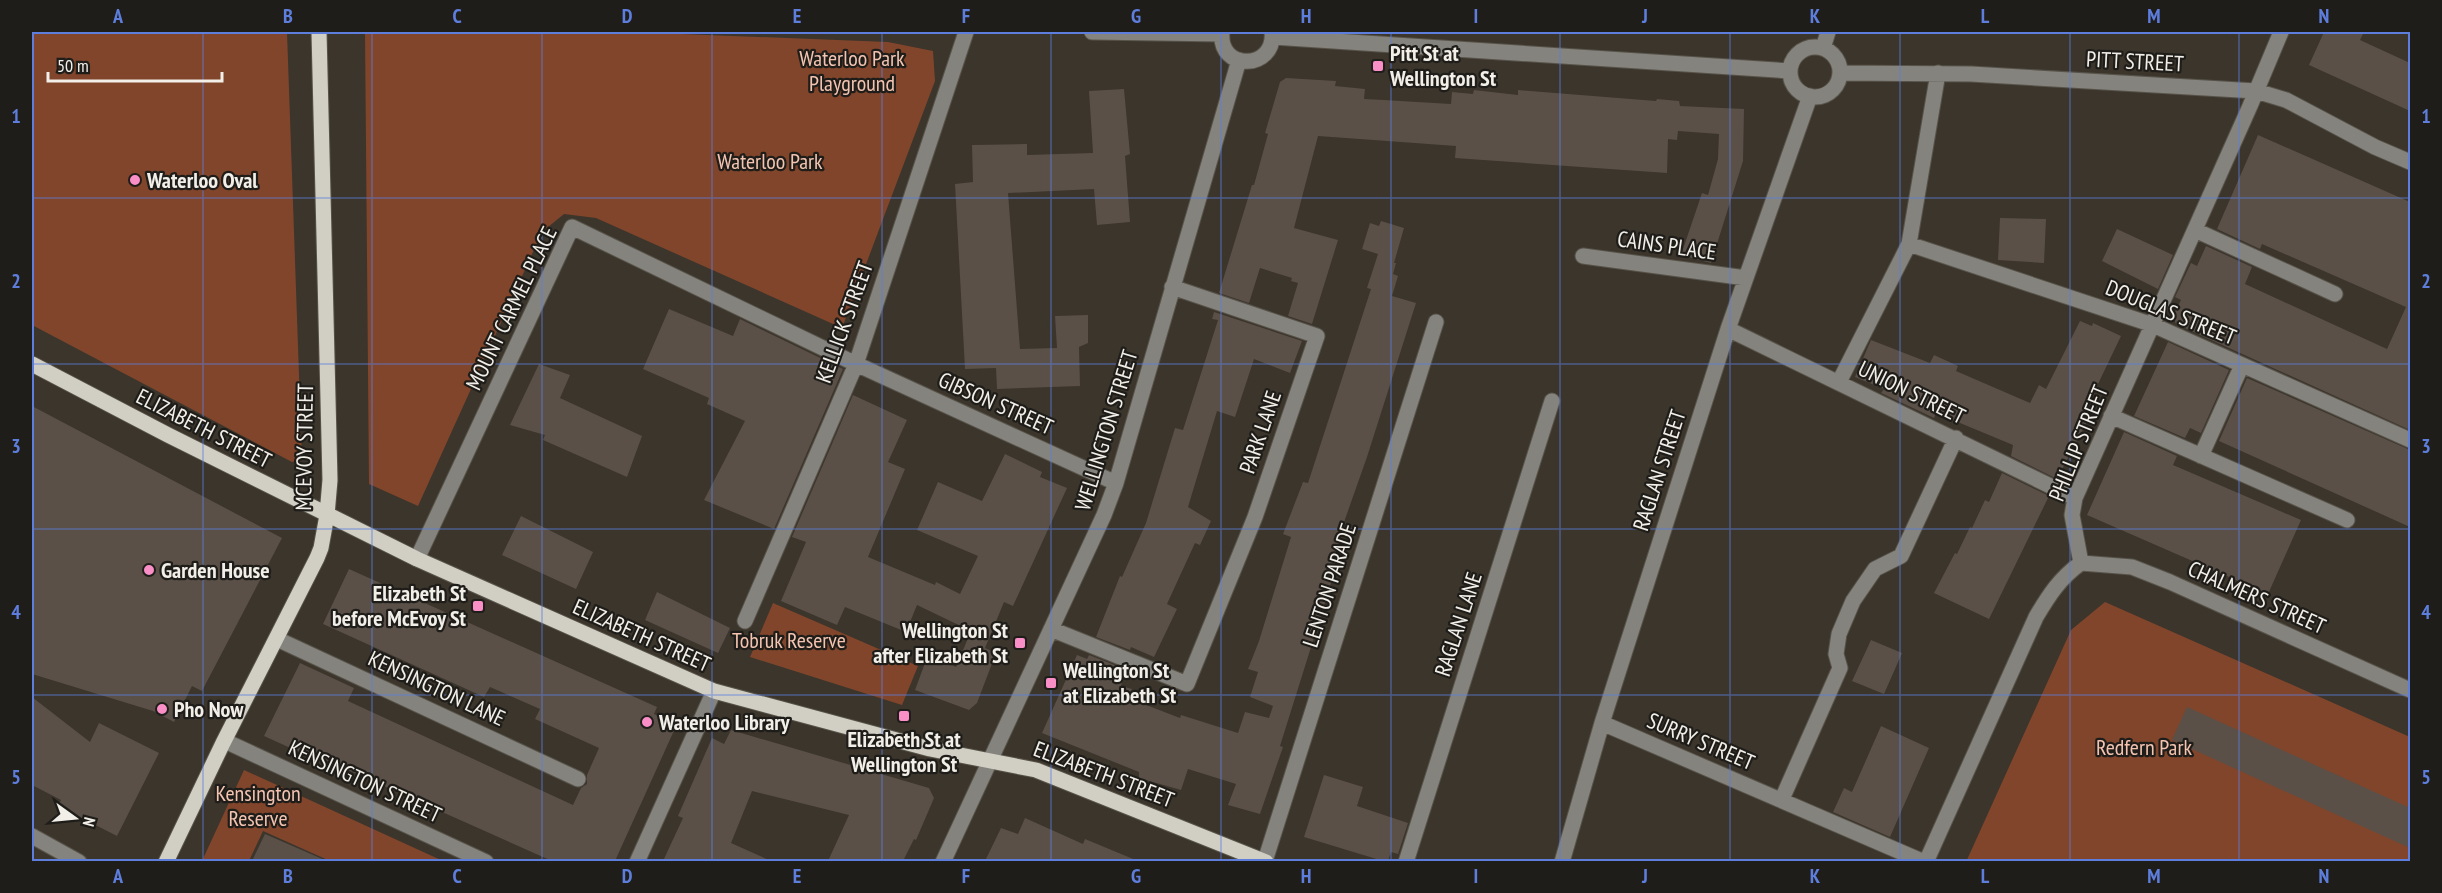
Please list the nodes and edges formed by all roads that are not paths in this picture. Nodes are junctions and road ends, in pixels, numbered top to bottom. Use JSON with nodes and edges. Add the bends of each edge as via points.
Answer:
{"nodes":[{"id":1,"x":319,"y":32,"type":"edge"},
{"id":2,"x":966,"y":32,"type":"edge"},
{"id":3,"x":1092,"y":32,"type":"edge"},
{"id":4,"x":1828,"y":32,"type":"edge"},
{"id":5,"x":2281,"y":32,"type":"edge"},
{"id":6,"x":1222,"y":33,"type":"edge"},
{"id":7,"x":1272,"y":34,"type":"edge"},
{"id":8,"x":1823,"y":48,"type":"junction"},
{"id":9,"x":1239,"y":60,"type":"junction"},
{"id":10,"x":1790,"y":71,"type":"junction"},
{"id":11,"x":1840,"y":73,"type":"junction"},
{"id":12,"x":1938,"y":73,"type":"junction"},
{"id":13,"x":2256,"y":91,"type":"junction"},
{"id":14,"x":1810,"y":96,"type":"junction"},
{"id":15,"x":2410,"y":162,"type":"edge"},
{"id":16,"x":2195,"y":230,"type":"junction"},
{"id":17,"x":1909,"y":244,"type":"junction"},
{"id":18,"x":1583,"y":256,"type":"dead end"},
{"id":19,"x":1746,"y":278,"type":"junction"},
{"id":20,"x":1172,"y":286,"type":"junction"},
{"id":21,"x":2335,"y":294,"type":"dead end"},
{"id":22,"x":1436,"y":322,"type":"dead end"},
{"id":23,"x":2153,"y":324,"type":"junction"},
{"id":24,"x":1728,"y":329,"type":"junction"},
{"id":25,"x":32,"y":364,"type":"edge"},
{"id":26,"x":856,"y":364,"type":"junction"},
{"id":27,"x":2242,"y":365,"type":"junction"},
{"id":28,"x":1839,"y":382,"type":"junction"},
{"id":29,"x":1552,"y":401,"type":"dead end"},
{"id":30,"x":2111,"y":416,"type":"junction"},
{"id":31,"x":1956,"y":438,"type":"junction"},
{"id":32,"x":2410,"y":440,"type":"edge"},
{"id":33,"x":2200,"y":456,"type":"junction"},
{"id":34,"x":1116,"y":483,"type":"junction"},
{"id":35,"x":2075,"y":498,"type":"junction"},
{"id":36,"x":327,"y":515,"type":"junction"},
{"id":37,"x":2347,"y":520,"type":"dead end"},
{"id":38,"x":417,"y":559,"type":"junction"},
{"id":39,"x":2081,"y":563,"type":"junction"},
{"id":40,"x":745,"y":621,"type":"dead end"},
{"id":41,"x":1051,"y":629,"type":"junction"},
{"id":42,"x":277,"y":639,"type":"junction"},
{"id":43,"x":2410,"y":690,"type":"edge"},
{"id":44,"x":714,"y":691,"type":"junction"},
{"id":45,"x":1602,"y":723,"type":"junction"},
{"id":46,"x":225,"y":741,"type":"junction"},
{"id":47,"x":990,"y":760,"type":"junction"},
{"id":48,"x":578,"y":779,"type":"dead end"},
{"id":49,"x":1782,"y":800,"type":"junction"},
{"id":50,"x":32,"y":836,"type":"edge"},
{"id":51,"x":641,"y":860,"type":"edge"},
{"id":52,"x":79,"y":861,"type":"edge"},
{"id":53,"x":166,"y":861,"type":"edge"},
{"id":54,"x":486,"y":861,"type":"edge"},
{"id":55,"x":943,"y":861,"type":"edge"},
{"id":56,"x":1266,"y":861,"type":"edge"},
{"id":57,"x":1406,"y":861,"type":"edge"},
{"id":58,"x":1562,"y":861,"type":"edge"},
{"id":59,"x":1925,"y":861,"type":"edge"}],
"edges":[{"from":1,"to":36,"type":"main road","name":"MCEVOY STREET","via":[[330,468]]},
{"from":2,"to":26,"type":"street","name":"KELLICK STREET"},
{"from":3,"to":6,"type":"street"},
{"from":4,"to":8,"type":"street"},
{"from":5,"to":13,"type":"street","name":"PHILLIP STREET"},
{"from":6,"to":9,"type":"street","via":[[1226,50]]},
{"from":7,"to":9,"type":"street","via":[[1271,45],[1262,57]]},
{"from":7,"to":10,"type":"street"},
{"from":8,"to":10,"type":"street","via":[[1801,51]]},
{"from":8,"to":11,"type":"street","via":[[1836,58]]},
{"from":9,"to":20,"type":"street","name":"WELLINGTON STREET"},
{"from":10,"to":14,"type":"street","via":[[1798,90]]},
{"from":11,"to":12,"type":"street","name":"PITT STREET"},
{"from":11,"to":14,"type":"street","via":[[1827,94]]},
{"from":12,"to":13,"type":"street","name":"PITT STREET"},
{"from":12,"to":17,"type":"street"},
{"from":13,"to":15,"type":"street","name":"PITT STREET","via":[[2286,100]]},
{"from":13,"to":16,"type":"street","name":"PHILLIP STREET"},
{"from":14,"to":19,"type":"street","name":"RAGLAN STREET"},
{"from":16,"to":21,"type":"street"},
{"from":16,"to":23,"type":"street","name":"PHILLIP STREET"},
{"from":17,"to":23,"type":"street","name":"DOUGLAS STREET"},
{"from":17,"to":28,"type":"street"},
{"from":18,"to":19,"type":"street","name":"CAINS PLACE"},
{"from":19,"to":24,"type":"street","name":"RAGLAN STREET"},
{"from":20,"to":34,"type":"street","name":"WELLINGTON STREET"},
{"from":20,"to":41,"type":"street","name":"PARK LANE","via":[[1317,336],[1255,517],[1187,684]]},
{"from":22,"to":56,"type":"street","name":"LENTON PARADE"},
{"from":23,"to":27,"type":"street","name":"DOUGLAS STREET"},
{"from":23,"to":30,"type":"street","name":"PHILLIP STREET"},
{"from":24,"to":28,"type":"street","name":"UNION STREET"},
{"from":24,"to":45,"type":"street","name":"RAGLAN STREET"},
{"from":25,"to":36,"type":"main road","name":"ELIZABETH STREET"},
{"from":26,"to":34,"type":"street","name":"GIBSON STREET"},
{"from":26,"to":38,"type":"street","name":"MOUNT CARMEL PLACE","via":[[572,227]]},
{"from":26,"to":40,"type":"street","name":"KELLICK STREET"},
{"from":27,"to":32,"type":"street","name":"DOUGLAS STREET"},
{"from":27,"to":33,"type":"street"},
{"from":28,"to":31,"type":"street","name":"UNION STREET"},
{"from":29,"to":57,"type":"street","name":"RAGLAN LANE"},
{"from":30,"to":33,"type":"street"},
{"from":30,"to":35,"type":"street","name":"PHILLIP STREET"},
{"from":31,"to":35,"type":"street","name":"UNION STREET"},
{"from":31,"to":49,"type":"street","via":[[1901,556],[1875,569],[1854,601],[1839,634],[1836,654],[1840,668]]},
{"from":33,"to":37,"type":"street"},
{"from":34,"to":41,"type":"street","name":"WELLINGTON STREET"},
{"from":35,"to":39,"type":"street","name":"PHILLIP STREET","via":[[2072,515]]},
{"from":36,"to":38,"type":"main road","name":"ELIZABETH STREET"},
{"from":36,"to":42,"type":"main road","name":"MCEVOY STREET","via":[[321,549]]},
{"from":38,"to":44,"type":"main road","name":"ELIZABETH STREET"},
{"from":39,"to":43,"type":"street","name":"CHALMERS STREET","via":[[2132,567]]},
{"from":39,"to":59,"type":"street","via":[[2052,590],[2036,617]]},
{"from":41,"to":47,"type":"street","name":"WELLINGTON STREET"},
{"from":42,"to":46,"type":"main road","name":"MCEVOY STREET"},
{"from":42,"to":48,"type":"street","name":"KENSINGTON LANE"},
{"from":44,"to":47,"type":"main road","name":"ELIZABETH STREET","via":[[909,743]]},
{"from":44,"to":51,"type":"street"},
{"from":45,"to":49,"type":"street","name":"SURRY STREET"},
{"from":45,"to":58,"type":"street","name":"RAGLAN STREET"},
{"from":46,"to":53,"type":"main road","name":"MCEVOY STREET"},
{"from":46,"to":54,"type":"street","name":"KENSINGTON STREET"},
{"from":47,"to":55,"type":"street","name":"WELLINGTON STREET"},
{"from":47,"to":56,"type":"main road","name":"ELIZABETH STREET","via":[[1036,770]]},
{"from":49,"to":59,"type":"street","name":"SURRY STREET"},
{"from":50,"to":52,"type":"street"}]}
